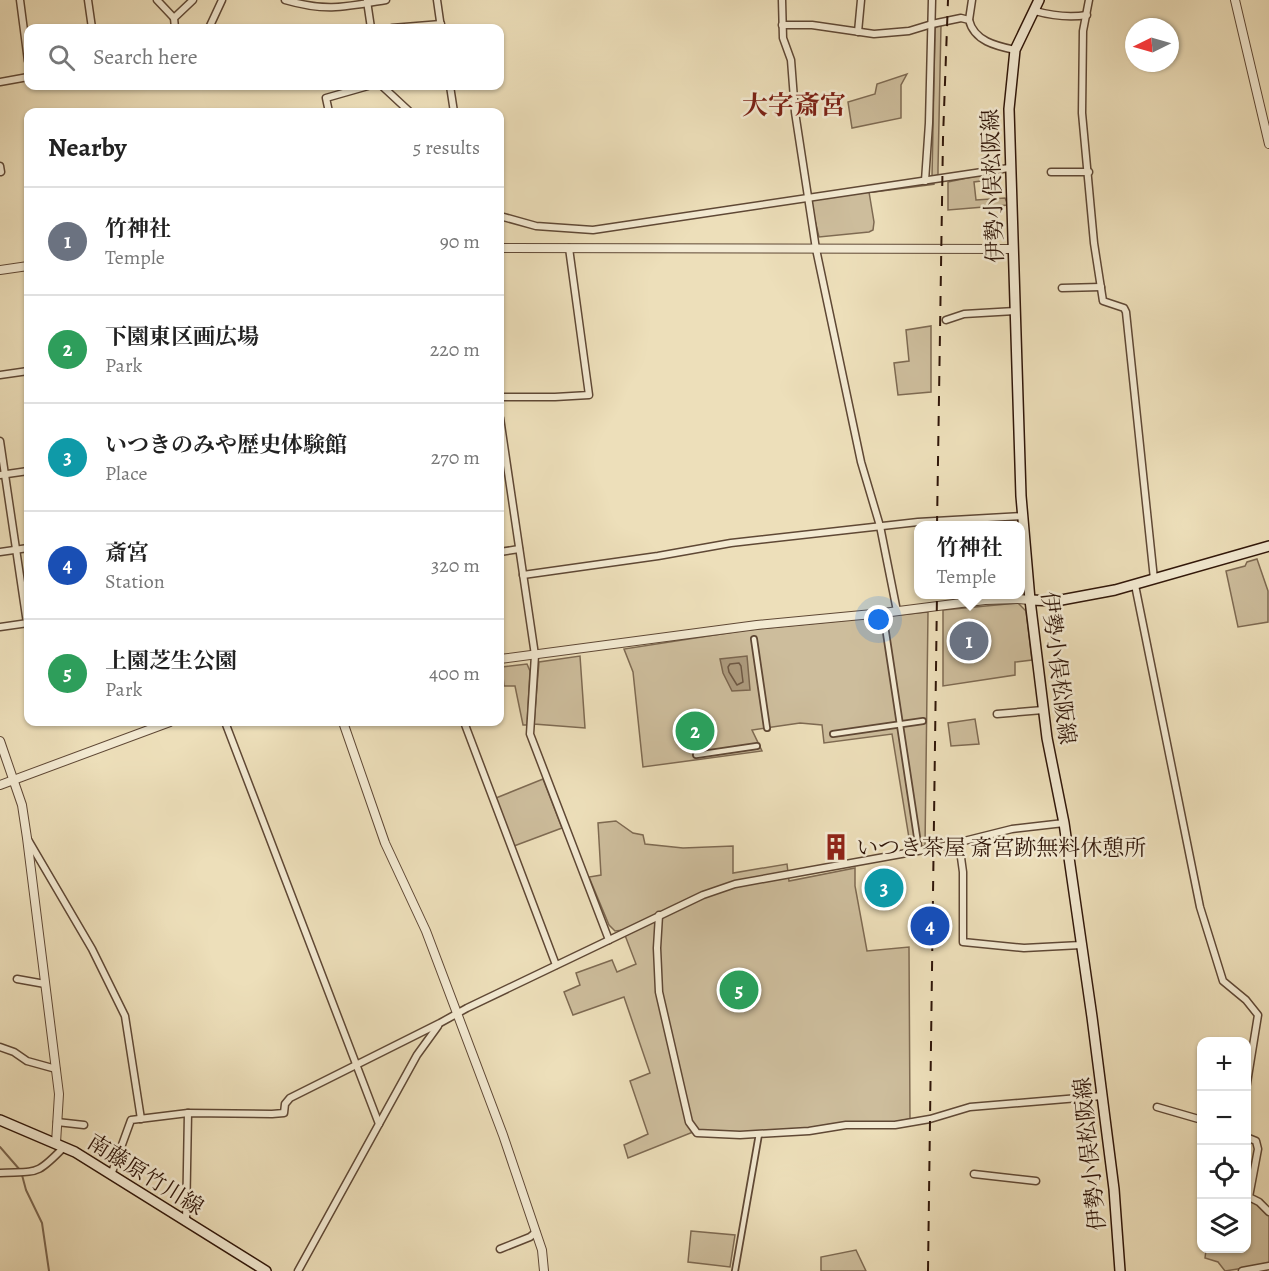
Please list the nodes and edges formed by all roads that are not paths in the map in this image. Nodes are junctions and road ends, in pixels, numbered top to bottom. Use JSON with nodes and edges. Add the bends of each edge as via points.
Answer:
{"nodes":[{"id":1,"x":20,"y":0,"type":"edge"},
{"id":2,"x":88,"y":0,"type":"edge"},
{"id":3,"x":157,"y":0,"type":"edge"},
{"id":4,"x":193,"y":0,"type":"edge"},
{"id":5,"x":222,"y":0,"type":"edge"},
{"id":6,"x":285,"y":0,"type":"edge"},
{"id":7,"x":386,"y":0,"type":"edge"},
{"id":8,"x":437,"y":0,"type":"edge"},
{"id":9,"x":782,"y":0,"type":"edge"},
{"id":10,"x":861,"y":0,"type":"edge"},
{"id":11,"x":932,"y":0,"type":"edge"},
{"id":12,"x":972,"y":0,"type":"edge"},
{"id":13,"x":1039,"y":0,"type":"edge"},
{"id":14,"x":1089,"y":0,"type":"edge"},
{"id":15,"x":1236,"y":0,"type":"edge"},
{"id":16,"x":367,"y":2,"type":"edge"},
{"id":17,"x":1035,"y":11,"type":"junction"},
{"id":18,"x":1087,"y":15,"type":"junction"},
{"id":19,"x":174,"y":18,"type":"junction"},
{"id":20,"x":969,"y":20,"type":"junction"},
{"id":21,"x":91,"y":24,"type":"edge"},
{"id":22,"x":175,"y":24,"type":"edge"},
{"id":23,"x":210,"y":24,"type":"edge"},
{"id":24,"x":370,"y":24,"type":"edge"},
{"id":25,"x":441,"y":24,"type":"edge"},
{"id":26,"x":932,"y":24,"type":"junction"},
{"id":27,"x":782,"y":25,"type":"junction"},
{"id":28,"x":24,"y":30,"type":"edge"},
{"id":29,"x":858,"y":32,"type":"junction"},
{"id":30,"x":1015,"y":50,"type":"junction"},
{"id":31,"x":24,"y":78,"type":"edge"},
{"id":32,"x":0,"y":82,"type":"edge"},
{"id":33,"x":354,"y":90,"type":"edge"},
{"id":34,"x":386,"y":90,"type":"edge"},
{"id":35,"x":451,"y":90,"type":"edge"},
{"id":36,"x":328,"y":108,"type":"edge"},
{"id":37,"x":406,"y":108,"type":"edge"},
{"id":38,"x":453,"y":108,"type":"edge"},
{"id":39,"x":1269,"y":144,"type":"edge"},
{"id":40,"x":1009,"y":168,"type":"junction"},
{"id":41,"x":1051,"y":172,"type":"dead end"},
{"id":42,"x":1089,"y":172,"type":"junction"},
{"id":43,"x":925,"y":182,"type":"junction"},
{"id":44,"x":807,"y":197,"type":"junction"},
{"id":45,"x":504,"y":217,"type":"edge"},
{"id":46,"x":504,"y":248,"type":"edge"},
{"id":47,"x":569,"y":248,"type":"junction"},
{"id":48,"x":816,"y":249,"type":"junction"},
{"id":49,"x":1013,"y":249,"type":"junction"},
{"id":50,"x":24,"y":267,"type":"edge"},
{"id":51,"x":0,"y":270,"type":"edge"},
{"id":52,"x":1101,"y":287,"type":"junction"},
{"id":53,"x":1062,"y":288,"type":"dead end"},
{"id":54,"x":1015,"y":311,"type":"junction"},
{"id":55,"x":945,"y":320,"type":"dead end"},
{"id":56,"x":24,"y":372,"type":"edge"},
{"id":57,"x":0,"y":375,"type":"edge"},
{"id":58,"x":504,"y":397,"type":"edge"},
{"id":59,"x":0,"y":441,"type":"edge"},
{"id":60,"x":504,"y":446,"type":"edge"},
{"id":61,"x":24,"y":472,"type":"edge"},
{"id":62,"x":3,"y":475,"type":"edge"},
{"id":63,"x":1023,"y":516,"type":"junction"},
{"id":64,"x":952,"y":521,"type":"edge"},
{"id":65,"x":1023,"y":521,"type":"edge"},
{"id":66,"x":914,"y":524,"type":"edge"},
{"id":67,"x":880,"y":526,"type":"junction"},
{"id":68,"x":1025,"y":540,"type":"edge"},
{"id":69,"x":1269,"y":546,"type":"edge"},
{"id":70,"x":24,"y":548,"type":"edge"},
{"id":71,"x":17,"y":549,"type":"junction"},
{"id":72,"x":519,"y":549,"type":"junction"},
{"id":73,"x":504,"y":551,"type":"edge"},
{"id":74,"x":0,"y":552,"type":"edge"},
{"id":75,"x":523,"y":575,"type":"junction"},
{"id":76,"x":1154,"y":579,"type":"junction"},
{"id":77,"x":1135,"y":585,"type":"junction"},
{"id":78,"x":24,"y":596,"type":"edge"},
{"id":79,"x":1002,"y":599,"type":"edge"},
{"id":80,"x":1024,"y":599,"type":"edge"},
{"id":81,"x":1030,"y":600,"type":"junction"},
{"id":82,"x":897,"y":611,"type":"junction"},
{"id":83,"x":884,"y":613,"type":"junction"},
{"id":84,"x":24,"y":624,"type":"edge"},
{"id":85,"x":0,"y":627,"type":"edge"},
{"id":86,"x":754,"y":639,"type":"dead end"},
{"id":87,"x":535,"y":655,"type":"junction"},
{"id":88,"x":504,"y":659,"type":"edge"},
{"id":89,"x":1043,"y":710,"type":"junction"},
{"id":90,"x":997,"y":714,"type":"dead end"},
{"id":91,"x":923,"y":721,"type":"dead end"},
{"id":92,"x":900,"y":724,"type":"junction"},
{"id":93,"x":159,"y":726,"type":"edge"},
{"id":94,"x":227,"y":726,"type":"edge"},
{"id":95,"x":344,"y":726,"type":"edge"},
{"id":96,"x":466,"y":726,"type":"edge"},
{"id":97,"x":767,"y":728,"type":"dead end"},
{"id":98,"x":833,"y":735,"type":"dead end"},
{"id":99,"x":0,"y":741,"type":"edge"},
{"id":100,"x":758,"y":746,"type":"dead end"},
{"id":101,"x":696,"y":755,"type":"dead end"},
{"id":102,"x":14,"y":779,"type":"junction"},
{"id":103,"x":0,"y":785,"type":"edge"},
{"id":104,"x":1064,"y":823,"type":"junction"},
{"id":105,"x":27,"y":838,"type":"junction"},
{"id":106,"x":959,"y":843,"type":"junction"},
{"id":107,"x":919,"y":850,"type":"junction"},
{"id":108,"x":659,"y":915,"type":"junction"},
{"id":109,"x":609,"y":940,"type":"junction"},
{"id":110,"x":1081,"y":945,"type":"junction"},
{"id":111,"x":556,"y":965,"type":"junction"},
{"id":112,"x":17,"y":979,"type":"dead end"},
{"id":113,"x":45,"y":984,"type":"junction"},
{"id":114,"x":458,"y":1013,"type":"junction"},
{"id":115,"x":440,"y":1023,"type":"junction"},
{"id":116,"x":0,"y":1047,"type":"edge"},
{"id":117,"x":1251,"y":1058,"type":"edge"},
{"id":118,"x":355,"y":1066,"type":"junction"},
{"id":119,"x":56,"y":1069,"type":"junction"},
{"id":120,"x":1102,"y":1096,"type":"junction"},
{"id":121,"x":1157,"y":1107,"type":"dead end"},
{"id":122,"x":188,"y":1113,"type":"junction"},
{"id":123,"x":141,"y":1119,"type":"junction"},
{"id":124,"x":1197,"y":1119,"type":"edge"},
{"id":125,"x":0,"y":1120,"type":"edge"},
{"id":126,"x":57,"y":1122,"type":"junction"},
{"id":127,"x":379,"y":1124,"type":"junction"},
{"id":128,"x":84,"y":1125,"type":"dead end"},
{"id":129,"x":759,"y":1134,"type":"junction"},
{"id":130,"x":1251,"y":1139,"type":"edge"},
{"id":131,"x":60,"y":1145,"type":"junction"},
{"id":132,"x":0,"y":1173,"type":"edge"},
{"id":133,"x":974,"y":1174,"type":"dead end"},
{"id":134,"x":111,"y":1175,"type":"junction"},
{"id":135,"x":1036,"y":1181,"type":"dead end"},
{"id":136,"x":1269,"y":1212,"type":"edge"},
{"id":137,"x":186,"y":1222,"type":"junction"},
{"id":138,"x":536,"y":1232,"type":"junction"},
{"id":139,"x":500,"y":1249,"type":"dead end"},
{"id":140,"x":1269,"y":1266,"type":"edge"},
{"id":141,"x":266,"y":1271,"type":"edge"},
{"id":142,"x":298,"y":1271,"type":"edge"},
{"id":143,"x":544,"y":1271,"type":"edge"},
{"id":144,"x":735,"y":1271,"type":"edge"},
{"id":145,"x":1120,"y":1271,"type":"edge"},
{"id":146,"x":1242,"y":1271,"type":"edge"}],
"edges":[{"from":1,"to":28,"type":"street"},
{"from":2,"to":21,"type":"street"},
{"from":3,"to":19,"type":"street"},
{"from":4,"to":19,"type":"street"},
{"from":5,"to":23,"type":"street"},
{"from":6,"to":16,"type":"street","via":[[324,8]]},
{"from":7,"to":16,"type":"street"},
{"from":8,"to":25,"type":"street"},
{"from":9,"to":27,"type":"street"},
{"from":10,"to":29,"type":"street"},
{"from":11,"to":26,"type":"street"},
{"from":12,"to":20,"type":"street"},
{"from":13,"to":17,"type":"main road","name":"伊勢小俣松阪線"},
{"from":14,"to":18,"type":"street"},
{"from":15,"to":39,"type":"street"},
{"from":16,"to":24,"type":"street"},
{"from":17,"to":18,"type":"street","via":[[1071,18]]},
{"from":17,"to":30,"type":"main road","name":"伊勢小俣松阪線"},
{"from":18,"to":42,"type":"street","via":[[1082,52],[1082,113]]},
{"from":19,"to":22,"type":"street"},
{"from":20,"to":26,"type":"street"},
{"from":20,"to":30,"type":"street","via":[[979,38]]},
{"from":26,"to":29,"type":"street","via":[[909,31]]},
{"from":26,"to":43,"type":"street"},
{"from":27,"to":29,"type":"street"},
{"from":27,"to":44,"type":"street"},
{"from":30,"to":40,"type":"main road","name":"伊勢小俣松阪線"},
{"from":31,"to":32,"type":"street"},
{"from":33,"to":36,"type":"street","via":[[326,98]]},
{"from":34,"to":37,"type":"street"},
{"from":35,"to":38,"type":"street"},
{"from":40,"to":43,"type":"street"},
{"from":40,"to":49,"type":"main road","name":"伊勢小俣松阪線"},
{"from":41,"to":42,"type":"street"},
{"from":42,"to":52,"type":"street"},
{"from":43,"to":44,"type":"street"},
{"from":44,"to":45,"type":"street","via":[[589,230],[536,226]]},
{"from":44,"to":48,"type":"street"},
{"from":46,"to":47,"type":"street"},
{"from":47,"to":48,"type":"street"},
{"from":47,"to":58,"type":"street","via":[[589,395]]},
{"from":48,"to":49,"type":"street"},
{"from":48,"to":67,"type":"street","via":[[861,462]]},
{"from":49,"to":54,"type":"main road","name":"伊勢小俣松阪線"},
{"from":50,"to":51,"type":"street"},
{"from":52,"to":53,"type":"street"},
{"from":52,"to":76,"type":"street","via":[[1103,301],[1126,312]]},
{"from":54,"to":55,"type":"street","via":[[964,314]]},
{"from":54,"to":63,"type":"main road","name":"伊勢小俣松阪線"},
{"from":56,"to":57,"type":"street"},
{"from":59,"to":62,"type":"street"},
{"from":60,"to":72,"type":"street"},
{"from":61,"to":62,"type":"street"},
{"from":62,"to":71,"type":"street"},
{"from":63,"to":64,"type":"street"},
{"from":63,"to":65,"type":"main road","name":"伊勢小俣松阪線"},
{"from":66,"to":67,"type":"street"},
{"from":67,"to":75,"type":"street","via":[[731,543]]},
{"from":67,"to":82,"type":"street"},
{"from":68,"to":81,"type":"main road","name":"伊勢小俣松阪線"},
{"from":69,"to":76,"type":"main road"},
{"from":70,"to":71,"type":"street"},
{"from":71,"to":74,"type":"street"},
{"from":71,"to":78,"type":"street"},
{"from":72,"to":73,"type":"street"},
{"from":72,"to":75,"type":"street"},
{"from":75,"to":87,"type":"street"},
{"from":76,"to":77,"type":"main road"},
{"from":77,"to":81,"type":"main road","via":[[1056,601]]},
{"from":77,"to":117,"type":"street","via":[[1205,925],[1223,981],[1246,999],[1258,1015]]},
{"from":79,"to":82,"type":"street"},
{"from":80,"to":81,"type":"street"},
{"from":81,"to":89,"type":"main road","name":"伊勢小俣松阪線"},
{"from":82,"to":83,"type":"street"},
{"from":83,"to":87,"type":"street","via":[[757,625]]},
{"from":83,"to":92,"type":"street"},
{"from":84,"to":85,"type":"street"},
{"from":86,"to":97,"type":"street"},
{"from":87,"to":88,"type":"street"},
{"from":87,"to":109,"type":"street","via":[[530,734]]},
{"from":89,"to":90,"type":"street"},
{"from":89,"to":104,"type":"main road","name":"伊勢小俣松阪線"},
{"from":91,"to":92,"type":"street"},
{"from":92,"to":98,"type":"street"},
{"from":92,"to":107,"type":"street"},
{"from":93,"to":102,"type":"street"},
{"from":94,"to":118,"type":"street"},
{"from":95,"to":114,"type":"street","via":[[385,843]]},
{"from":96,"to":111,"type":"street"},
{"from":99,"to":102,"type":"street"},
{"from":100,"to":101,"type":"street"},
{"from":102,"to":103,"type":"street"},
{"from":102,"to":105,"type":"street"},
{"from":104,"to":106,"type":"street","via":[[1012,829]]},
{"from":104,"to":110,"type":"main road","name":"伊勢小俣松阪線"},
{"from":105,"to":113,"type":"street"},
{"from":105,"to":123,"type":"street","via":[[125,1016]]},
{"from":106,"to":107,"type":"street"},
{"from":106,"to":110,"type":"street","via":[[963,942],[1024,948]]},
{"from":107,"to":108,"type":"street","via":[[735,884]]},
{"from":108,"to":109,"type":"street"},
{"from":108,"to":129,"type":"street","via":[[659,992],[689,1122],[697,1133]]},
{"from":109,"to":111,"type":"street"},
{"from":110,"to":120,"type":"main road","name":"伊勢小俣松阪線"},
{"from":111,"to":114,"type":"street"},
{"from":112,"to":113,"type":"street"},
{"from":113,"to":119,"type":"street"},
{"from":114,"to":115,"type":"street"},
{"from":114,"to":138,"type":"street"},
{"from":115,"to":118,"type":"street"},
{"from":115,"to":127,"type":"street","via":[[417,1055]]},
{"from":116,"to":119,"type":"street","via":[[27,1061]]},
{"from":118,"to":122,"type":"street","via":[[290,1098],[281,1114]]},
{"from":118,"to":127,"type":"street"},
{"from":119,"to":126,"type":"street"},
{"from":120,"to":129,"type":"street","via":[[970,1107],[895,1125],[846,1125]]},
{"from":120,"to":145,"type":"main road","name":"伊勢小俣松阪線"},
{"from":121,"to":124,"type":"street"},
{"from":122,"to":123,"type":"street"},
{"from":122,"to":137,"type":"street"},
{"from":123,"to":134,"type":"street","via":[[131,1120]]},
{"from":125,"to":131,"type":"main road","name":"南藤原竹川線"},
{"from":126,"to":128,"type":"street"},
{"from":126,"to":131,"type":"street"},
{"from":127,"to":142,"type":"street"},
{"from":129,"to":144,"type":"street"},
{"from":130,"to":136,"type":"street","via":[[1258,1149],[1249,1197]]},
{"from":131,"to":132,"type":"street","via":[[48,1164],[34,1172]]},
{"from":131,"to":134,"type":"main road","name":"南藤原竹川線"},
{"from":133,"to":135,"type":"street"},
{"from":134,"to":137,"type":"main road","name":"南藤原竹川線"},
{"from":137,"to":141,"type":"main road","name":"南藤原竹川線"},
{"from":138,"to":139,"type":"street"},
{"from":138,"to":143,"type":"street"},
{"from":140,"to":146,"type":"street"}]}
